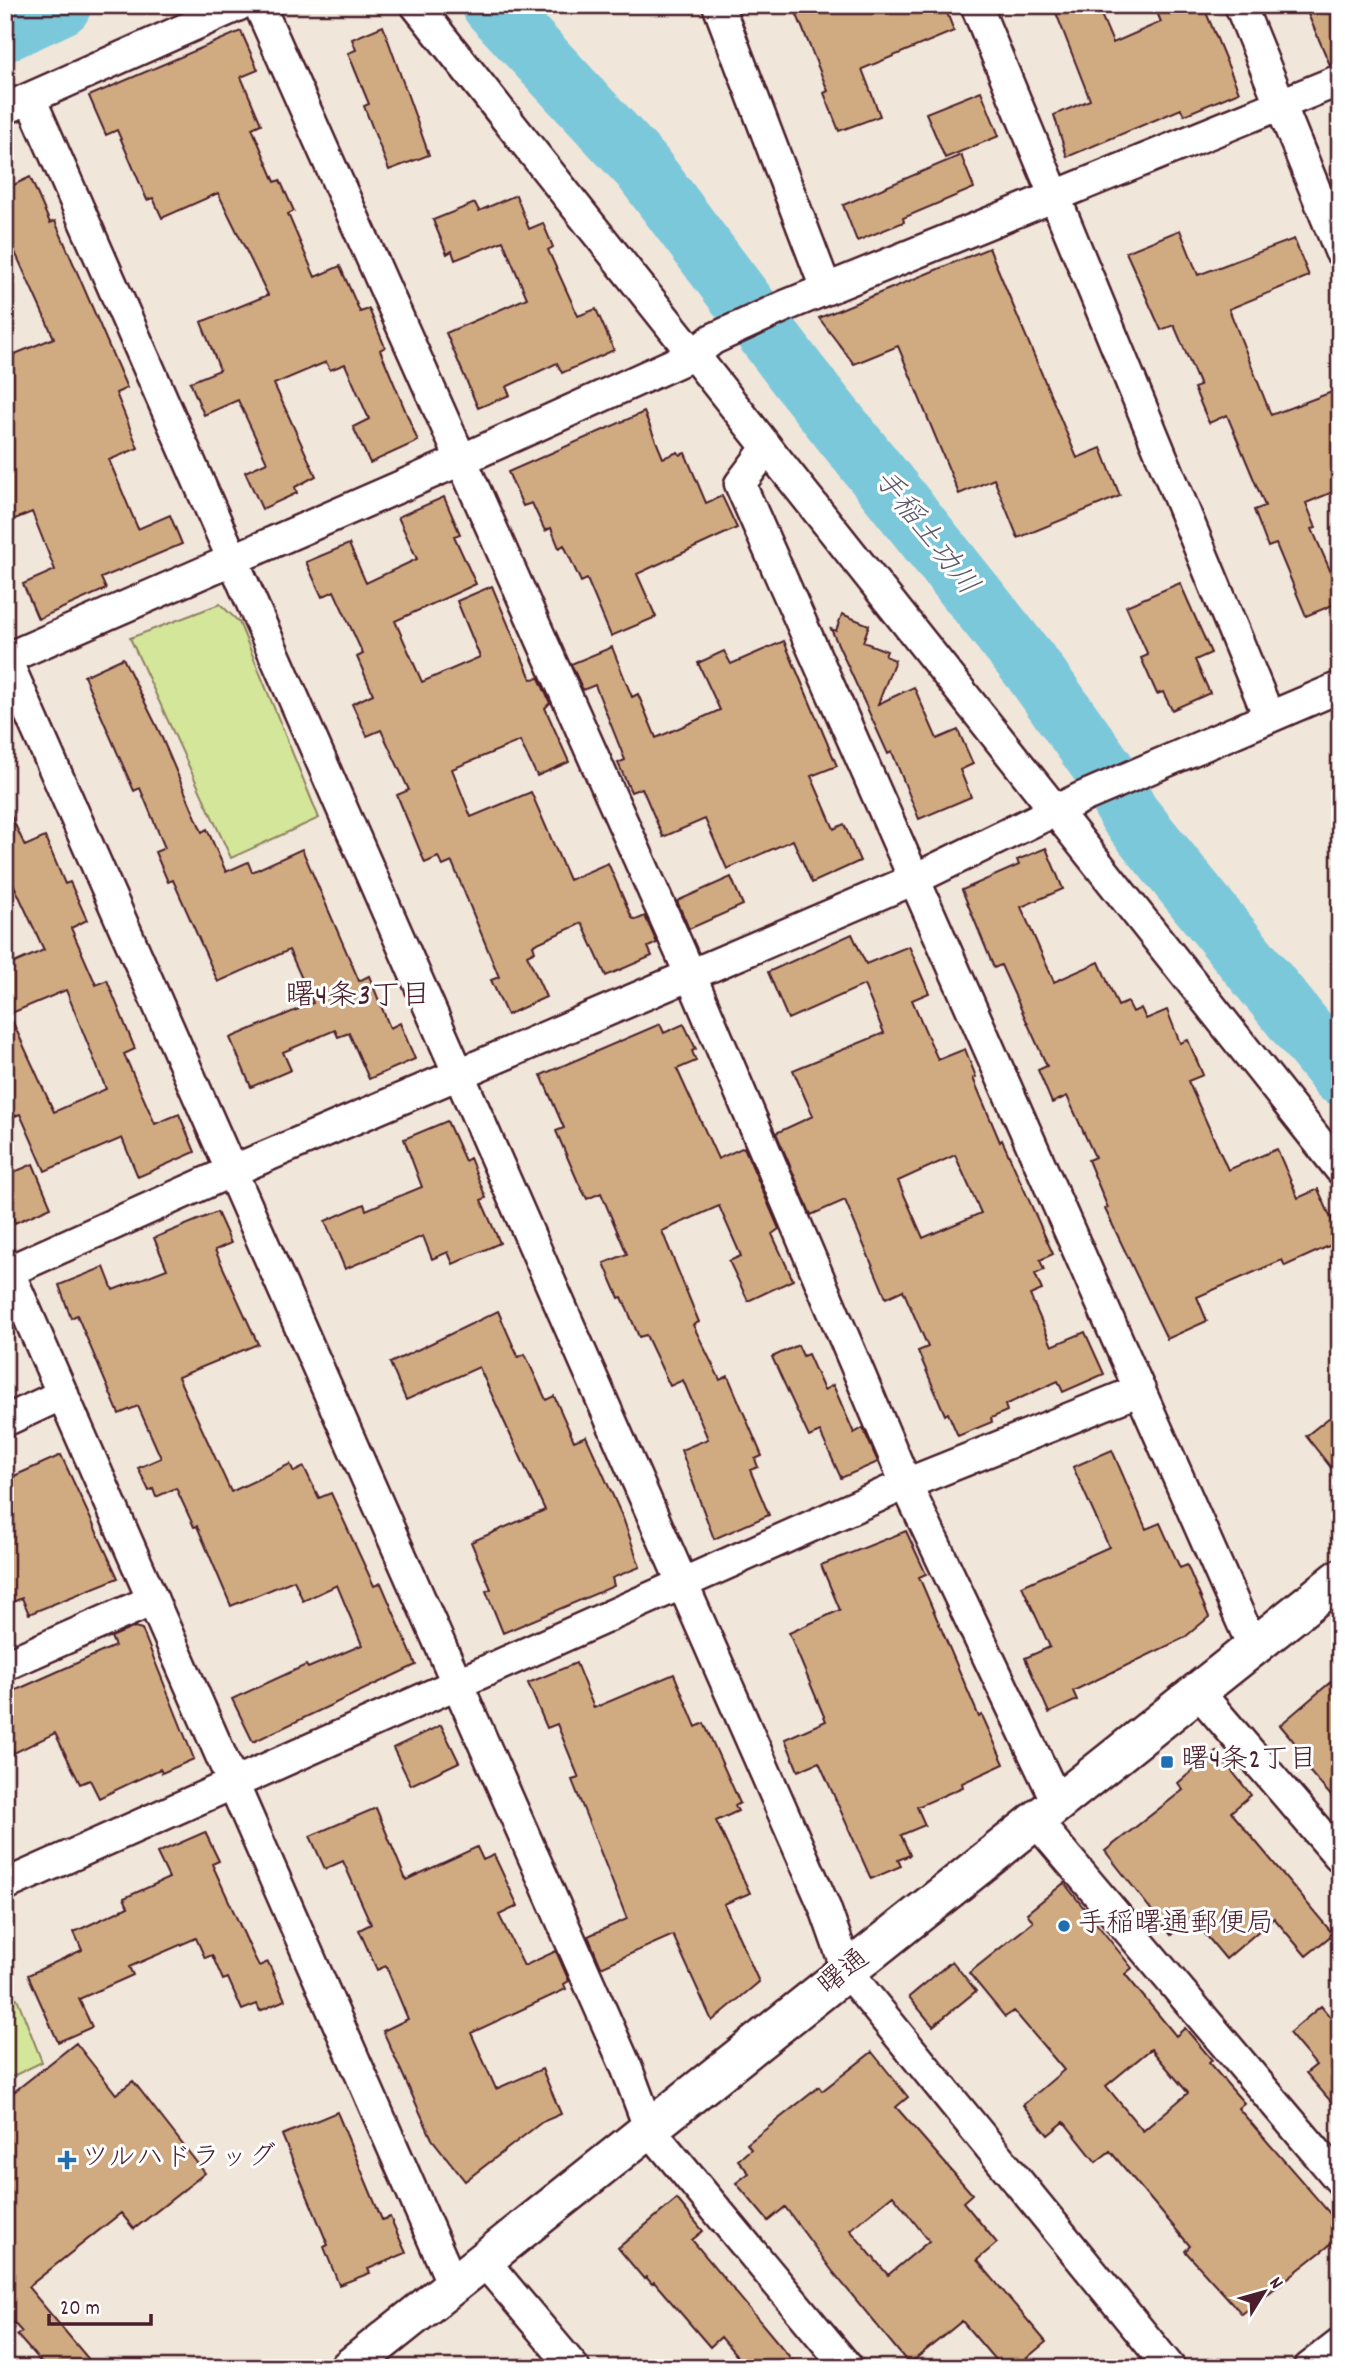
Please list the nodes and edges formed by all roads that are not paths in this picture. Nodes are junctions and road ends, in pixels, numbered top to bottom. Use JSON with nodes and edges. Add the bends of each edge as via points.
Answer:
{"nodes":[{"id":1,"x":239,"y":5,"type":"edge"},
{"id":2,"x":259,"y":5,"type":"edge"},
{"id":3,"x":416,"y":5,"type":"edge"},
{"id":4,"x":718,"y":5,"type":"edge"},
{"id":5,"x":976,"y":5,"type":"edge"},
{"id":6,"x":1240,"y":5,"type":"edge"},
{"id":7,"x":1340,"y":80,"type":"edge"},
{"id":8,"x":17,"y":104,"type":"edge"},
{"id":9,"x":1280,"y":104,"type":"junction"},
{"id":10,"x":1053,"y":197,"type":"junction"},
{"id":11,"x":1340,"y":251,"type":"edge"},
{"id":12,"x":827,"y":289,"type":"junction"},
{"id":13,"x":703,"y":347,"type":"junction"},
{"id":14,"x":767,"y":448,"type":"junction"},
{"id":15,"x":461,"y":460,"type":"junction"},
{"id":16,"x":233,"y":560,"type":"junction"},
{"id":17,"x":6,"y":658,"type":"edge"},
{"id":18,"x":1340,"y":687,"type":"edge"},
{"id":19,"x":1269,"y":717,"type":"junction"},
{"id":20,"x":1055,"y":811,"type":"junction"},
{"id":21,"x":915,"y":879,"type":"junction"},
{"id":22,"x":691,"y":976,"type":"junction"},
{"id":23,"x":458,"y":1074,"type":"junction"},
{"id":24,"x":1340,"y":1169,"type":"edge"},
{"id":25,"x":232,"y":1171,"type":"junction"},
{"id":26,"x":7,"y":1267,"type":"edge"},
{"id":27,"x":1140,"y":1390,"type":"junction"},
{"id":28,"x":63,"y":1395,"type":"junction"},
{"id":29,"x":5,"y":1421,"type":"edge"},
{"id":30,"x":906,"y":1484,"type":"junction"},
{"id":31,"x":1340,"y":1578,"type":"edge"},
{"id":32,"x":682,"y":1584,"type":"junction"},
{"id":33,"x":153,"y":1600,"type":"junction"},
{"id":34,"x":1253,"y":1647,"type":"junction"},
{"id":35,"x":5,"y":1665,"type":"edge"},
{"id":36,"x":457,"y":1684,"type":"junction"},
{"id":37,"x":1199,"y":1693,"type":"junction"},
{"id":38,"x":233,"y":1783,"type":"junction"},
{"id":39,"x":1047,"y":1813,"type":"junction"},
{"id":40,"x":1340,"y":1857,"type":"edge"},
{"id":41,"x":5,"y":1885,"type":"edge"},
{"id":42,"x":848,"y":1973,"type":"junction"},
{"id":43,"x":649,"y":2130,"type":"junction"},
{"id":44,"x":1340,"y":2180,"type":"edge"},
{"id":45,"x":484,"y":2260,"type":"junction"},
{"id":46,"x":453,"y":2285,"type":"junction"},
{"id":47,"x":1340,"y":2344,"type":"edge"},
{"id":48,"x":349,"y":2368,"type":"edge"},
{"id":49,"x":574,"y":2368,"type":"edge"},
{"id":50,"x":848,"y":2368,"type":"edge"},
{"id":51,"x":1170,"y":2368,"type":"edge"},
{"id":52,"x":1309,"y":2368,"type":"edge"}],
"edges":[{"from":1,"to":8,"type":"street"},
{"from":2,"to":15,"type":"street"},
{"from":3,"to":13,"type":"street"},
{"from":4,"to":12,"type":"street"},
{"from":5,"to":10,"type":"street"},
{"from":6,"to":9,"type":"street"},
{"from":7,"to":9,"type":"street"},
{"from":8,"to":16,"type":"street"},
{"from":9,"to":10,"type":"street"},
{"from":9,"to":11,"type":"street"},
{"from":10,"to":12,"type":"street"},
{"from":10,"to":19,"type":"street"},
{"from":12,"to":13,"type":"street"},
{"from":13,"to":14,"type":"street"},
{"from":13,"to":15,"type":"street"},
{"from":14,"to":20,"type":"street"},
{"from":14,"to":21,"type":"street","via":[[740,484]]},
{"from":15,"to":16,"type":"street"},
{"from":15,"to":22,"type":"street"},
{"from":16,"to":17,"type":"street"},
{"from":16,"to":23,"type":"street"},
{"from":17,"to":25,"type":"street"},
{"from":18,"to":19,"type":"street"},
{"from":19,"to":20,"type":"street"},
{"from":20,"to":21,"type":"street"},
{"from":20,"to":24,"type":"street"},
{"from":21,"to":22,"type":"street"},
{"from":21,"to":27,"type":"street"},
{"from":22,"to":23,"type":"street"},
{"from":22,"to":30,"type":"street"},
{"from":23,"to":25,"type":"street"},
{"from":23,"to":32,"type":"street"},
{"from":25,"to":26,"type":"street"},
{"from":25,"to":36,"type":"street"},
{"from":26,"to":28,"type":"street"},
{"from":27,"to":30,"type":"street"},
{"from":27,"to":34,"type":"street"},
{"from":28,"to":29,"type":"street"},
{"from":28,"to":33,"type":"street"},
{"from":30,"to":32,"type":"street"},
{"from":30,"to":39,"type":"street"},
{"from":31,"to":34,"type":"street","name":"曙通"},
{"from":32,"to":36,"type":"street"},
{"from":32,"to":42,"type":"street","via":[[825,1908]]},
{"from":33,"to":35,"type":"street"},
{"from":33,"to":38,"type":"street"},
{"from":34,"to":37,"type":"street","name":"曙通"},
{"from":36,"to":38,"type":"street"},
{"from":36,"to":43,"type":"street","via":[[627,2069]]},
{"from":37,"to":39,"type":"street","name":"曙通"},
{"from":37,"to":40,"type":"street"},
{"from":38,"to":41,"type":"street"},
{"from":38,"to":46,"type":"street"},
{"from":39,"to":42,"type":"street","name":"曙通"},
{"from":39,"to":44,"type":"street"},
{"from":42,"to":43,"type":"street","name":"曙通"},
{"from":42,"to":51,"type":"street"},
{"from":43,"to":45,"type":"street","name":"曙通"},
{"from":43,"to":50,"type":"street"},
{"from":45,"to":46,"type":"street","name":"曙通"},
{"from":45,"to":49,"type":"street"},
{"from":46,"to":48,"type":"street","name":"曙通"},
{"from":47,"to":52,"type":"street"}]}
